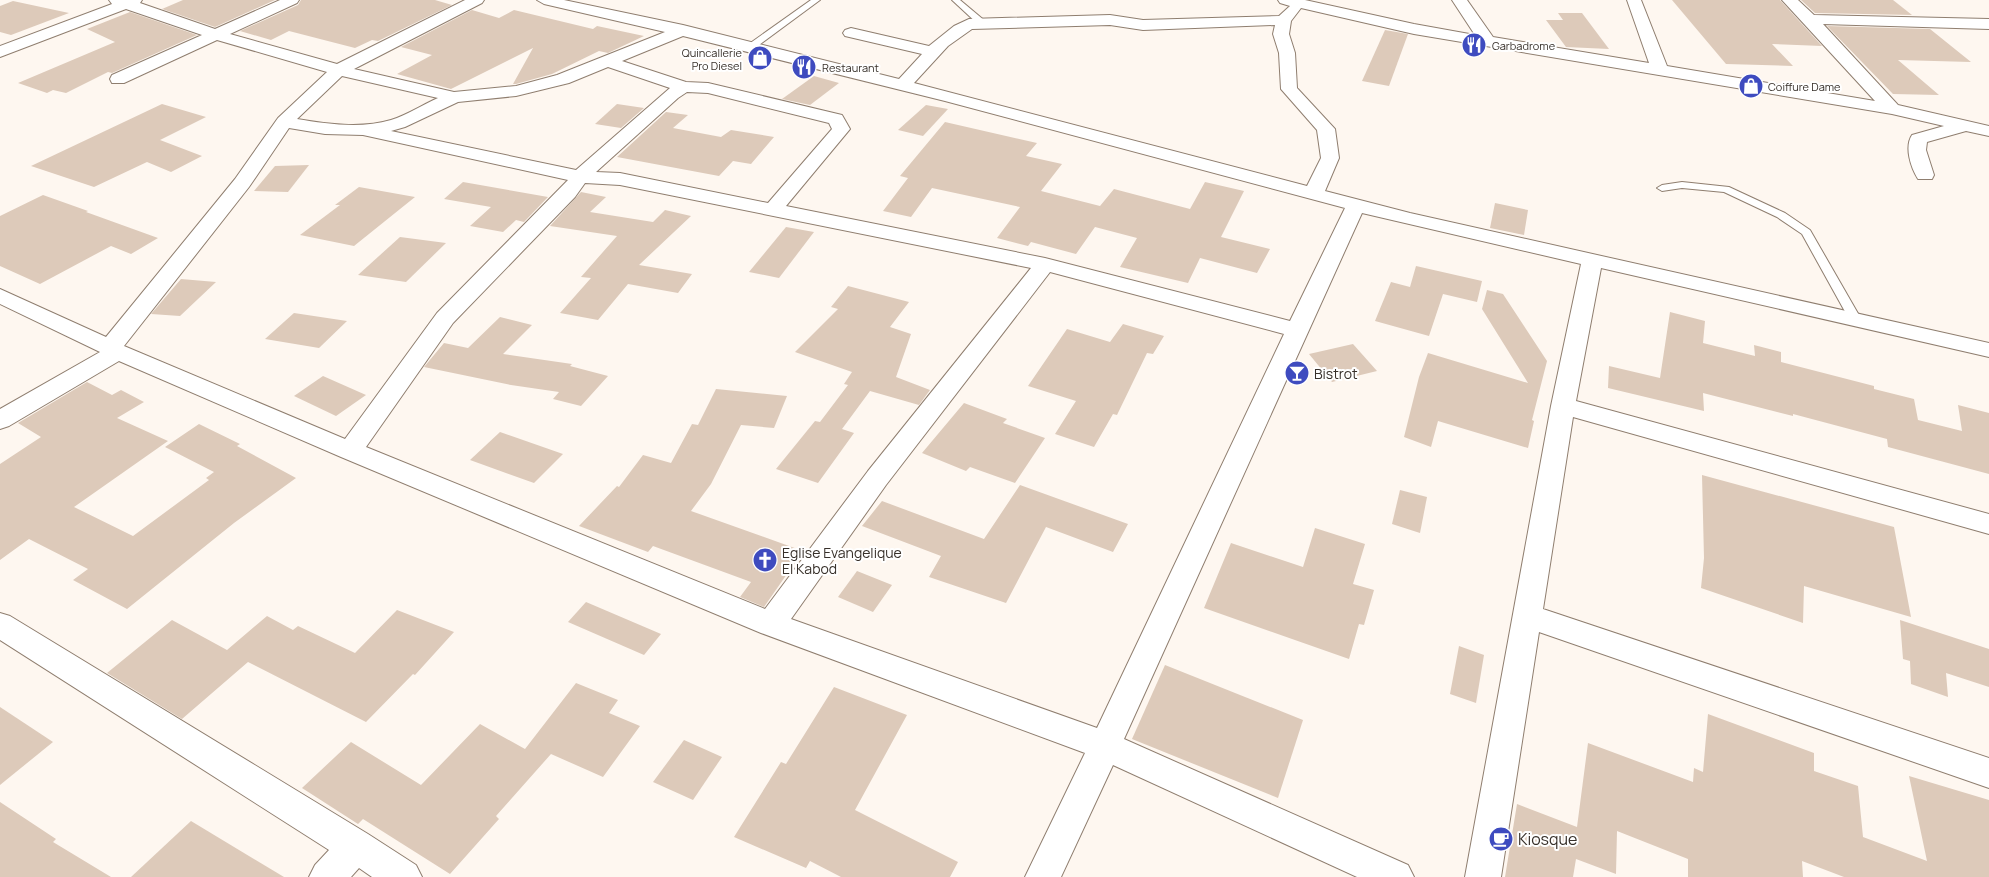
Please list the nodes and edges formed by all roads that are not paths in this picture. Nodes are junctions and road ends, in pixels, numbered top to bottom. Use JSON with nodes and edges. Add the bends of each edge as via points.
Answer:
{"nodes":[{"id":1,"x":292,"y":0,"type":"edge"},
{"id":2,"x":477,"y":0,"type":"edge"},
{"id":3,"x":544,"y":0,"type":"edge"},
{"id":4,"x":816,"y":0,"type":"edge"},
{"id":5,"x":956,"y":0,"type":"edge"},
{"id":6,"x":1458,"y":0,"type":"edge"},
{"id":7,"x":1634,"y":0,"type":"edge"},
{"id":8,"x":1789,"y":0,"type":"edge"},
{"id":9,"x":127,"y":1,"type":"edge"},
{"id":10,"x":1294,"y":1,"type":"edge"},
{"id":11,"x":1810,"y":19,"type":"junction"},
{"id":12,"x":1283,"y":20,"type":"junction"},
{"id":13,"x":982,"y":22,"type":"junction"},
{"id":14,"x":1989,"y":24,"type":"edge"},
{"id":15,"x":683,"y":30,"type":"junction"},
{"id":16,"x":851,"y":34,"type":"dead end"},
{"id":17,"x":217,"y":35,"type":"junction"},
{"id":18,"x":1487,"y":40,"type":"junction"},
{"id":19,"x":752,"y":46,"type":"junction"},
{"id":20,"x":0,"y":52,"type":"edge"},
{"id":21,"x":934,"y":52,"type":"junction"},
{"id":22,"x":607,"y":60,"type":"junction"},
{"id":23,"x":1659,"y":68,"type":"junction"},
{"id":24,"x":339,"y":70,"type":"junction"},
{"id":25,"x":118,"y":78,"type":"dead end"},
{"id":26,"x":904,"y":84,"type":"junction"},
{"id":27,"x":684,"y":87,"type":"junction"},
{"id":28,"x":454,"y":98,"type":"junction"},
{"id":29,"x":1892,"y":108,"type":"junction"},
{"id":30,"x":284,"y":122,"type":"junction"},
{"id":31,"x":1964,"y":126,"type":"junction"},
{"id":32,"x":363,"y":130,"type":"junction"},
{"id":33,"x":1989,"y":131,"type":"edge"},
{"id":34,"x":1925,"y":175,"type":"dead end"},
{"id":35,"x":580,"y":177,"type":"junction"},
{"id":36,"x":1662,"y":188,"type":"dead end"},
{"id":37,"x":1314,"y":192,"type":"junction"},
{"id":38,"x":1356,"y":205,"type":"junction"},
{"id":39,"x":772,"y":210,"type":"junction"},
{"id":40,"x":1592,"y":260,"type":"junction"},
{"id":41,"x":1045,"y":264,"type":"junction"},
{"id":42,"x":0,"y":296,"type":"edge"},
{"id":43,"x":1854,"y":317,"type":"junction"},
{"id":44,"x":1296,"y":330,"type":"junction"},
{"id":45,"x":114,"y":350,"type":"junction"},
{"id":46,"x":1989,"y":350,"type":"edge"},
{"id":47,"x":1563,"y":406,"type":"junction"},
{"id":48,"x":0,"y":420,"type":"edge"},
{"id":49,"x":350,"y":451,"type":"junction"},
{"id":50,"x":1989,"y":524,"type":"edge"},
{"id":51,"x":1528,"y":616,"type":"junction"},
{"id":52,"x":771,"y":624,"type":"junction"},
{"id":53,"x":0,"y":625,"type":"edge"},
{"id":54,"x":1106,"y":746,"type":"junction"},
{"id":55,"x":1989,"y":773,"type":"edge"},
{"id":56,"x":356,"y":846,"type":"junction"},
{"id":57,"x":327,"y":877,"type":"edge"},
{"id":58,"x":404,"y":877,"type":"edge"},
{"id":59,"x":1043,"y":877,"type":"edge"},
{"id":60,"x":1396,"y":877,"type":"edge"},
{"id":61,"x":1483,"y":877,"type":"edge"}],
"edges":[{"from":1,"to":17,"type":"street"},
{"from":2,"to":24,"type":"street"},
{"from":3,"to":15,"type":"street"},
{"from":4,"to":19,"type":"lane"},
{"from":5,"to":13,"type":"lane"},
{"from":6,"to":18,"type":"street"},
{"from":7,"to":23,"type":"street"},
{"from":8,"to":11,"type":"street"},
{"from":9,"to":17,"type":"street"},
{"from":9,"to":20,"type":"street"},
{"from":10,"to":12,"type":"street"},
{"from":10,"to":18,"type":"street","via":[[1414,29]]},
{"from":11,"to":14,"type":"street"},
{"from":11,"to":29,"type":"street"},
{"from":12,"to":13,"type":"street","via":[[1143,25],[1110,20],[1036,24]]},
{"from":12,"to":37,"type":"street","via":[[1281,34],[1287,53],[1290,89],[1326,129],[1330,158]]},
{"from":13,"to":21,"type":"street","via":[[957,29]]},
{"from":15,"to":19,"type":"street"},
{"from":15,"to":22,"type":"street"},
{"from":16,"to":21,"type":"street"},
{"from":17,"to":24,"type":"street"},
{"from":17,"to":25,"type":"street"},
{"from":18,"to":23,"type":"street"},
{"from":19,"to":26,"type":"street"},
{"from":21,"to":26,"type":"street"},
{"from":22,"to":27,"type":"street"},
{"from":22,"to":28,"type":"street","via":[[563,79],[516,91]]},
{"from":23,"to":29,"type":"street"},
{"from":24,"to":28,"type":"street"},
{"from":24,"to":30,"type":"street"},
{"from":26,"to":37,"type":"street"},
{"from":27,"to":35,"type":"street","via":[[672,94]]},
{"from":27,"to":39,"type":"street","via":[[708,88],[836,119],[841,129]]},
{"from":28,"to":32,"type":"street","via":[[400,123]]},
{"from":29,"to":31,"type":"street"},
{"from":30,"to":32,"type":"street","via":[[325,129]]},
{"from":30,"to":45,"type":"street","via":[[242,183]]},
{"from":31,"to":33,"type":"street"},
{"from":31,"to":34,"type":"street","via":[[1918,139],[1917,150]]},
{"from":32,"to":35,"type":"street"},
{"from":35,"to":39,"type":"street","via":[[620,179]]},
{"from":35,"to":49,"type":"street","via":[[445,318]]},
{"from":36,"to":43,"type":"lane","via":[[1682,184],[1726,189],[1781,215],[1806,232]]},
{"from":37,"to":38,"type":"street"},
{"from":38,"to":40,"type":"street"},
{"from":38,"to":44,"type":"street"},
{"from":39,"to":41,"type":"street"},
{"from":40,"to":43,"type":"street"},
{"from":40,"to":47,"type":"street"},
{"from":41,"to":44,"type":"street"},
{"from":41,"to":52,"type":"street","via":[[877,478]]},
{"from":42,"to":45,"type":"street"},
{"from":43,"to":46,"type":"street"},
{"from":44,"to":54,"type":"street"},
{"from":45,"to":48,"type":"street"},
{"from":45,"to":49,"type":"street"},
{"from":47,"to":50,"type":"street"},
{"from":47,"to":51,"type":"street"},
{"from":49,"to":52,"type":"street"},
{"from":51,"to":55,"type":"street"},
{"from":51,"to":61,"type":"street"},
{"from":52,"to":54,"type":"street"},
{"from":53,"to":56,"type":"street"},
{"from":54,"to":59,"type":"street"},
{"from":54,"to":60,"type":"street"},
{"from":56,"to":57,"type":"street"},
{"from":56,"to":58,"type":"street"}]}
